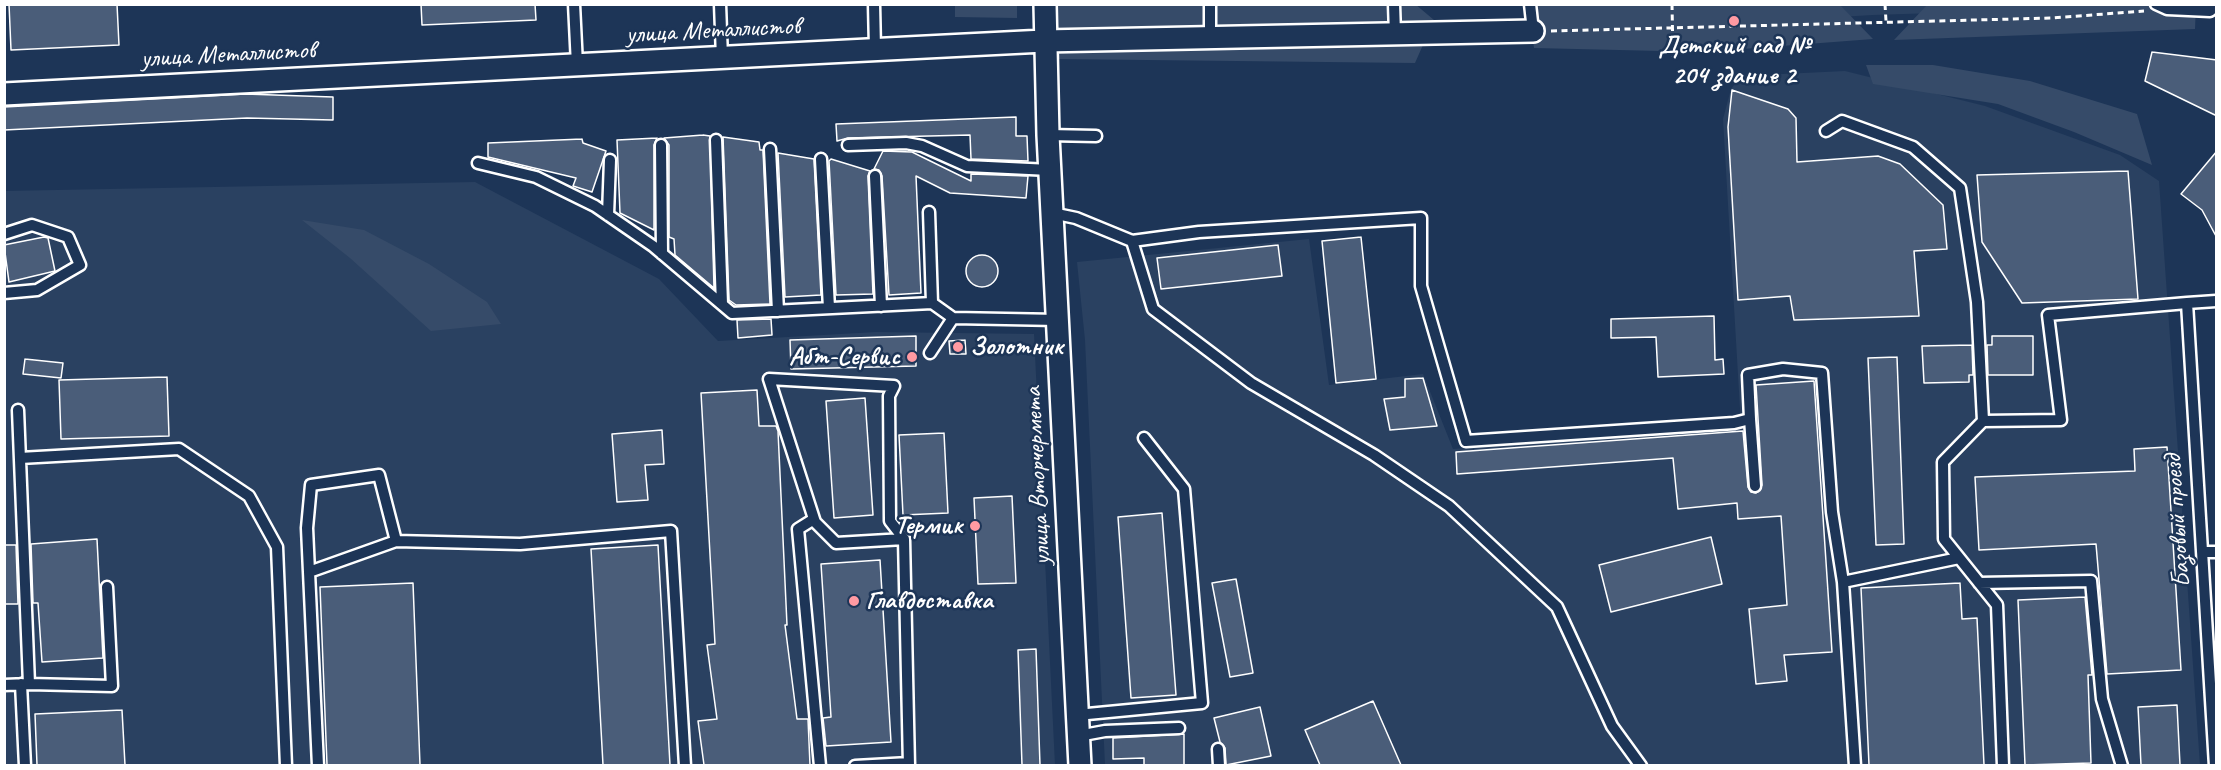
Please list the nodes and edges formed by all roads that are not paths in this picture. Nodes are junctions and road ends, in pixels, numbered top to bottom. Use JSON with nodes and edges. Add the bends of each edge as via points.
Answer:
{"nodes":[{"id":1,"x":574,"y":4,"type":"edge"},
{"id":2,"x":720,"y":4,"type":"edge"},
{"id":3,"x":874,"y":4,"type":"edge"},
{"id":4,"x":1045,"y":4,"type":"edge"},
{"id":5,"x":1210,"y":4,"type":"edge"},
{"id":6,"x":1394,"y":4,"type":"edge"},
{"id":7,"x":1530,"y":4,"type":"edge"},
{"id":8,"x":2156,"y":4,"type":"edge"},
{"id":9,"x":2217,"y":6,"type":"edge"},
{"id":10,"x":1533,"y":32,"type":"joint"},
{"id":11,"x":1395,"y":34,"type":"junction"},
{"id":12,"x":1210,"y":37,"type":"junction"},
{"id":13,"x":1044,"y":41,"type":"junction"},
{"id":14,"x":875,"y":49,"type":"junction"},
{"id":15,"x":722,"y":58,"type":"junction"},
{"id":16,"x":577,"y":65,"type":"junction"},
{"id":17,"x":4,"y":94,"type":"edge"},
{"id":18,"x":1826,"y":131,"type":"dead end"},
{"id":19,"x":1048,"y":135,"type":"junction"},
{"id":20,"x":1096,"y":136,"type":"dead end"},
{"id":21,"x":716,"y":140,"type":"dead end"},
{"id":22,"x":661,"y":145,"type":"dead end"},
{"id":23,"x":849,"y":145,"type":"dead end"},
{"id":24,"x":770,"y":149,"type":"dead end"},
{"id":25,"x":821,"y":159,"type":"dead end"},
{"id":26,"x":610,"y":160,"type":"dead end"},
{"id":27,"x":478,"y":163,"type":"dead end"},
{"id":28,"x":1050,"y":170,"type":"junction"},
{"id":29,"x":875,"y":176,"type":"dead end"},
{"id":30,"x":929,"y":212,"type":"dead end"},
{"id":31,"x":1052,"y":213,"type":"junction"},
{"id":32,"x":608,"y":215,"type":"junction"},
{"id":33,"x":4,"y":234,"type":"edge"},
{"id":34,"x":1132,"y":241,"type":"junction"},
{"id":35,"x":662,"y":254,"type":"junction"},
{"id":36,"x":4,"y":293,"type":"edge"},
{"id":37,"x":2217,"y":301,"type":"edge"},
{"id":38,"x":932,"y":303,"type":"junction"},
{"id":39,"x":2187,"y":303,"type":"junction"},
{"id":40,"x":722,"y":304,"type":"junction"},
{"id":41,"x":881,"y":306,"type":"junction"},
{"id":42,"x":829,"y":308,"type":"junction"},
{"id":43,"x":778,"y":311,"type":"junction"},
{"id":44,"x":953,"y":318,"type":"junction"},
{"id":45,"x":1058,"y":320,"type":"junction"},
{"id":46,"x":930,"y":353,"type":"dead end"},
{"id":47,"x":18,"y":411,"type":"dead end"},
{"id":48,"x":1750,"y":419,"type":"junction"},
{"id":49,"x":1983,"y":421,"type":"junction"},
{"id":50,"x":1144,"y":438,"type":"dead end"},
{"id":51,"x":20,"y":458,"type":"junction"},
{"id":52,"x":1755,"y":486,"type":"dead end"},
{"id":53,"x":814,"y":519,"type":"junction"},
{"id":54,"x":904,"y":539,"type":"junction"},
{"id":55,"x":396,"y":542,"type":"junction"},
{"id":56,"x":2202,"y":552,"type":"junction"},
{"id":57,"x":2217,"y":552,"type":"edge"},
{"id":58,"x":1959,"y":558,"type":"junction"},
{"id":59,"x":309,"y":572,"type":"junction"},
{"id":60,"x":1843,"y":582,"type":"junction"},
{"id":61,"x":1979,"y":583,"type":"junction"},
{"id":62,"x":107,"y":587,"type":"dead end"},
{"id":63,"x":25,"y":684,"type":"junction"},
{"id":64,"x":4,"y":685,"type":"edge"},
{"id":65,"x":1078,"y":725,"type":"junction"},
{"id":66,"x":1179,"y":728,"type":"dead end"},
{"id":67,"x":1218,"y":748,"type":"dead end"},
{"id":68,"x":909,"y":764,"type":"edge"},
{"id":69,"x":25,"y":765,"type":"edge"},
{"id":70,"x":286,"y":765,"type":"edge"},
{"id":71,"x":318,"y":765,"type":"edge"},
{"id":72,"x":685,"y":765,"type":"edge"},
{"id":73,"x":820,"y":765,"type":"edge"},
{"id":74,"x":855,"y":765,"type":"edge"},
{"id":75,"x":1080,"y":765,"type":"edge"},
{"id":76,"x":1219,"y":765,"type":"edge"},
{"id":77,"x":1641,"y":765,"type":"edge"},
{"id":78,"x":1856,"y":765,"type":"edge"},
{"id":79,"x":2003,"y":765,"type":"edge"},
{"id":80,"x":2122,"y":765,"type":"edge"},
{"id":81,"x":2216,"y":765,"type":"edge"}],
"edges":[{"from":1,"to":16,"type":"lane"},
{"from":2,"to":15,"type":"lane"},
{"from":3,"to":14,"type":"lane"},
{"from":4,"to":13,"type":"street","name":"улица Вторчермета"},
{"from":5,"to":12,"type":"lane"},
{"from":6,"to":11,"type":"lane"},
{"from":7,"to":10,"type":"lane"},
{"from":8,"to":9,"type":"lane","via":[[2167,9],[2210,11]]},
{"from":10,"to":11,"type":"street","name":"улица Металлистов"},
{"from":11,"to":12,"type":"street","name":"улица Металлистов"},
{"from":12,"to":13,"type":"street","name":"улица Металлистов"},
{"from":13,"to":14,"type":"street","name":"улица Металлистов"},
{"from":13,"to":19,"type":"street","name":"улица Вторчермета"},
{"from":14,"to":15,"type":"street","name":"улица Металлистов"},
{"from":15,"to":16,"type":"street","name":"улица Металлистов"},
{"from":16,"to":17,"type":"street","name":"улица Металлистов"},
{"from":18,"to":49,"type":"lane","via":[[1842,121],[1913,147],[1960,188],[1977,302]]},
{"from":19,"to":20,"type":"lane"},
{"from":19,"to":28,"type":"street","name":"улица Вторчермета"},
{"from":21,"to":40,"type":"lane"},
{"from":22,"to":35,"type":"lane"},
{"from":23,"to":28,"type":"lane","via":[[906,143],[967,166]]},
{"from":24,"to":43,"type":"lane"},
{"from":25,"to":42,"type":"lane"},
{"from":26,"to":32,"type":"lane"},
{"from":27,"to":32,"type":"lane","via":[[536,177]]},
{"from":28,"to":31,"type":"street","name":"улица Вторчермета"},
{"from":29,"to":41,"type":"lane"},
{"from":30,"to":38,"type":"lane"},
{"from":31,"to":34,"type":"lane","via":[[1076,218]]},
{"from":31,"to":45,"type":"street","name":"улица Вторчермета"},
{"from":32,"to":35,"type":"lane"},
{"from":33,"to":36,"type":"lane","via":[[32,225],[68,237],[80,265],[37,291]]},
{"from":34,"to":48,"type":"lane","via":[[1210,231],[1421,218],[1421,286],[1466,441]]},
{"from":34,"to":77,"type":"lane","via":[[1153,309],[1251,383],[1374,455],[1449,506],[1557,607],[1612,726]]},
{"from":35,"to":40,"type":"lane"},
{"from":37,"to":39,"type":"lane"},
{"from":38,"to":41,"type":"lane"},
{"from":38,"to":44,"type":"lane"},
{"from":39,"to":49,"type":"lane","via":[[2048,315],[2061,420]]},
{"from":39,"to":56,"type":"lane","name":"Базовый проезд"},
{"from":40,"to":43,"type":"lane","via":[[732,313]]},
{"from":41,"to":42,"type":"lane"},
{"from":42,"to":43,"type":"lane"},
{"from":44,"to":45,"type":"lane"},
{"from":44,"to":46,"type":"lane"},
{"from":45,"to":65,"type":"street","name":"улица Вторчермета"},
{"from":47,"to":51,"type":"lane"},
{"from":48,"to":52,"type":"lane"},
{"from":48,"to":60,"type":"lane","via":[[1748,375],[1783,369],[1822,373],[1832,512]]},
{"from":49,"to":58,"type":"lane","via":[[1943,462],[1944,538]]},
{"from":50,"to":65,"type":"lane","via":[[1185,489],[1202,704]]},
{"from":51,"to":63,"type":"lane"},
{"from":51,"to":70,"type":"lane","via":[[179,449],[249,496],[277,547]]},
{"from":53,"to":54,"type":"lane","via":[[836,543]]},
{"from":53,"to":54,"type":"lane","via":[[769,379],[894,386],[889,396],[890,521]]},
{"from":53,"to":73,"type":"lane","via":[[798,529]]},
{"from":54,"to":68,"type":"lane"},
{"from":55,"to":59,"type":"lane"},
{"from":55,"to":59,"type":"lane","via":[[379,475],[311,485],[307,528]]},
{"from":55,"to":72,"type":"lane","via":[[520,544],[671,531]]},
{"from":56,"to":57,"type":"lane"},
{"from":56,"to":81,"type":"lane","name":"Базовый проезд"},
{"from":58,"to":60,"type":"lane"},
{"from":58,"to":61,"type":"lane"},
{"from":59,"to":71,"type":"lane"},
{"from":60,"to":78,"type":"lane"},
{"from":61,"to":79,"type":"lane","via":[[1997,606]]},
{"from":61,"to":80,"type":"lane","via":[[2091,581],[2102,699]]},
{"from":62,"to":63,"type":"lane","via":[[112,686]]},
{"from":63,"to":64,"type":"lane"},
{"from":63,"to":69,"type":"lane"},
{"from":65,"to":66,"type":"lane","via":[[1105,731]]},
{"from":65,"to":75,"type":"street","name":"улица Вторчермета"},
{"from":67,"to":76,"type":"lane"},
{"from":68,"to":74,"type":"lane"}]}
